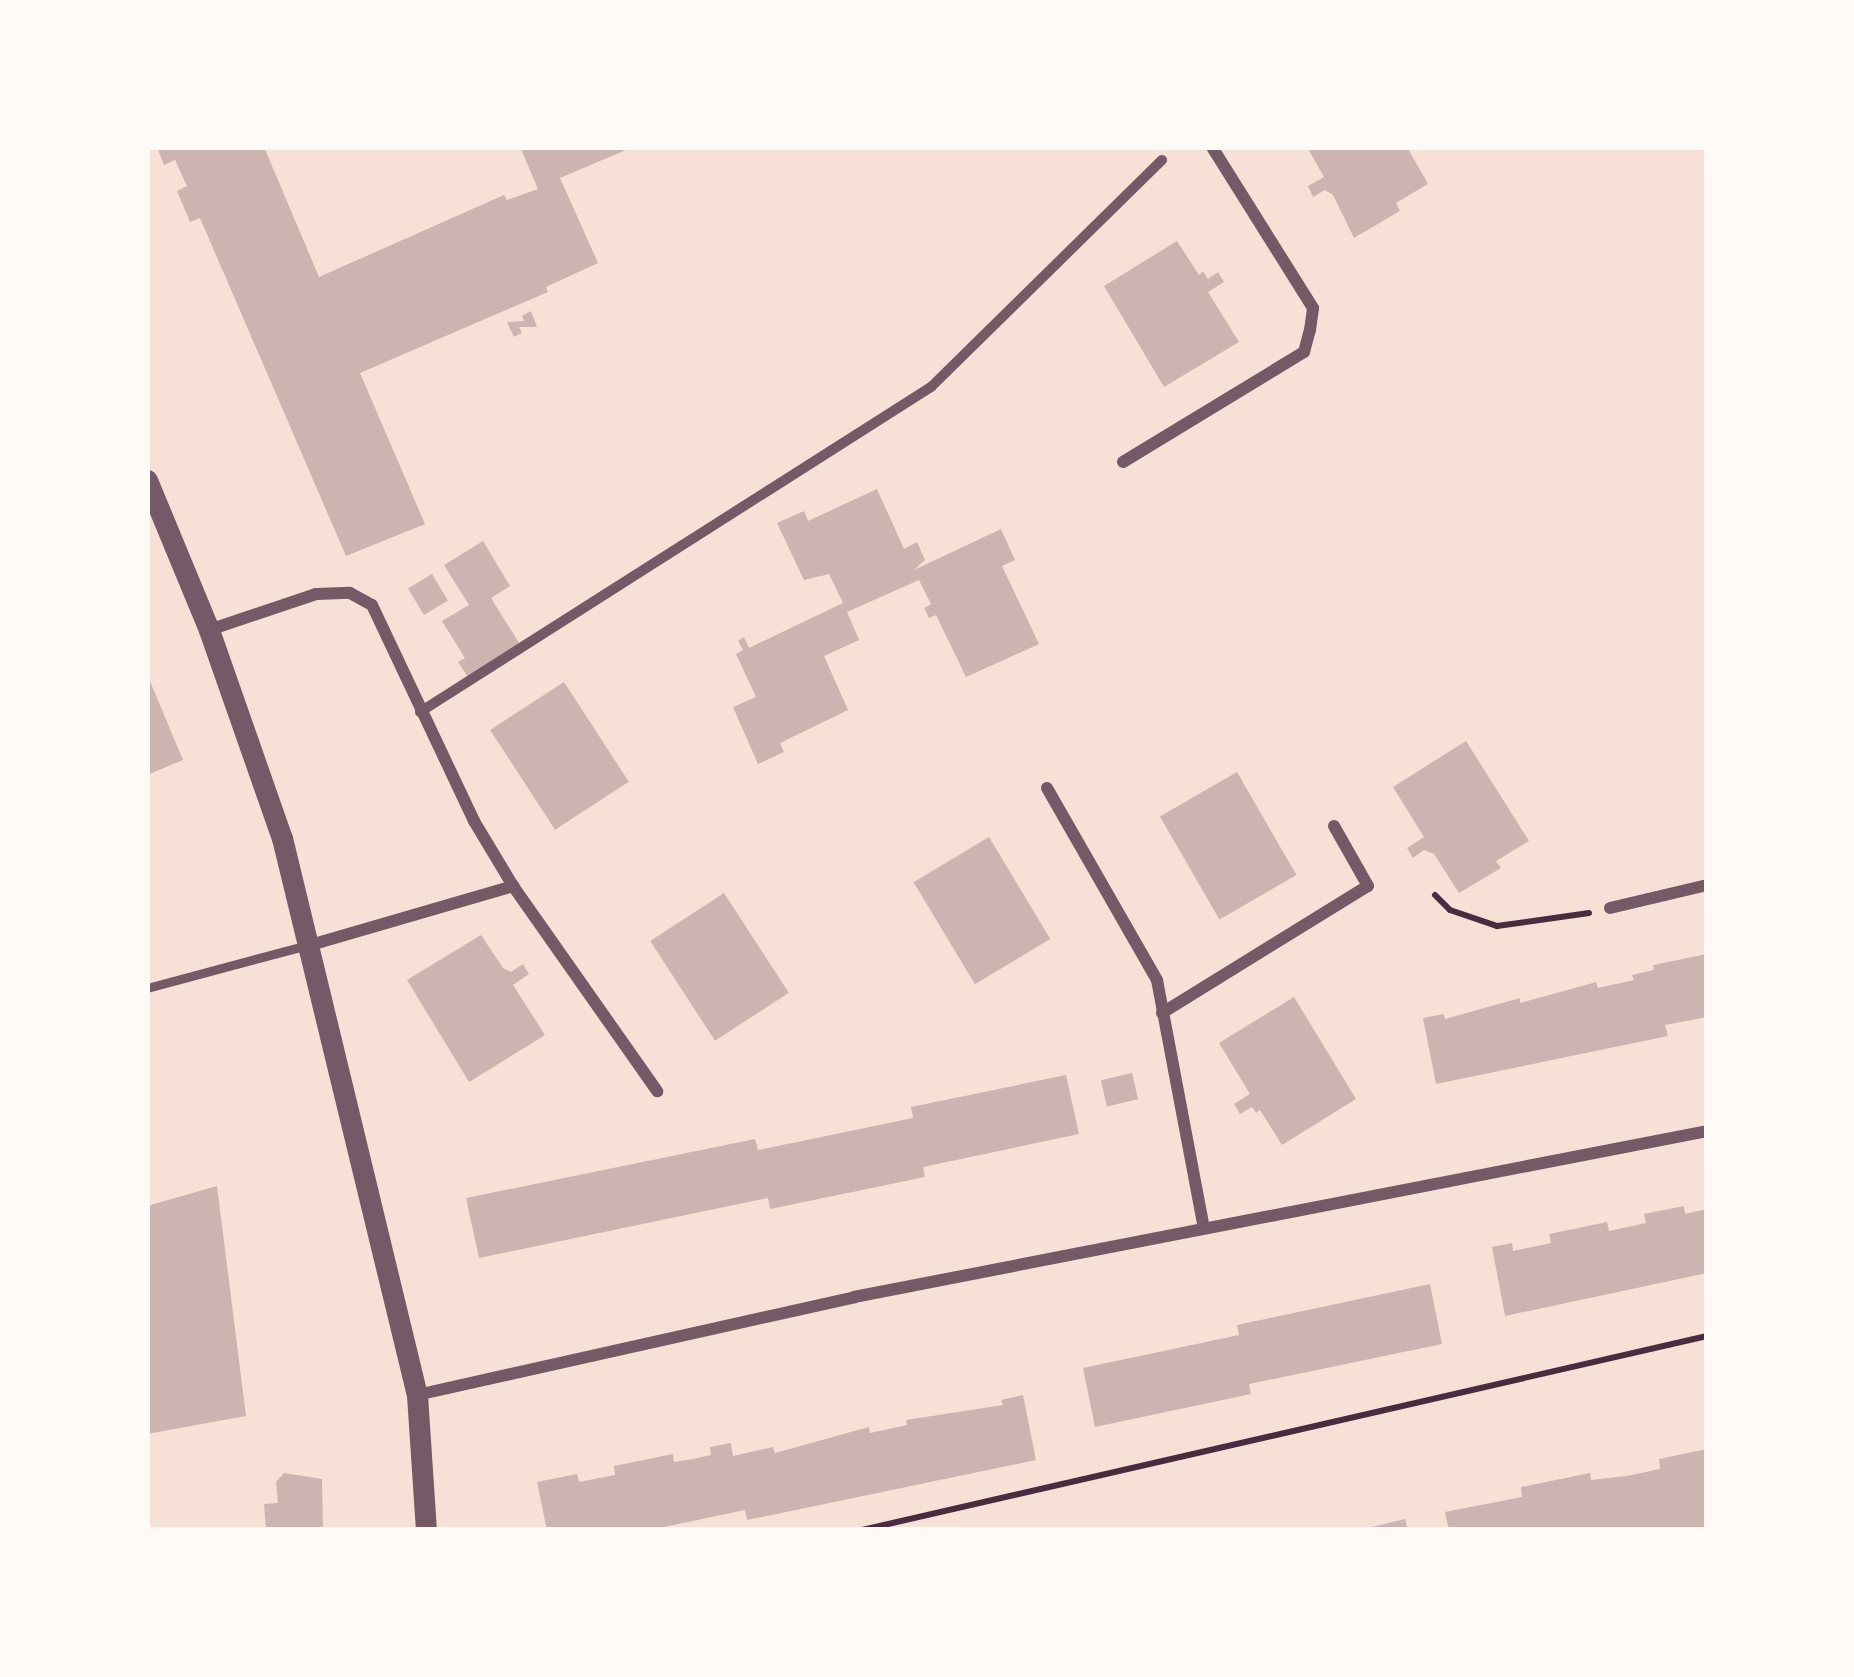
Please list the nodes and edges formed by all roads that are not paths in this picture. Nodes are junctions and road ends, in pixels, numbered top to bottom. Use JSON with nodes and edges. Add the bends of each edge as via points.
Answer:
{"nodes":[{"id":1,"x":1212,"y":147,"type":"edge"},
{"id":2,"x":1162,"y":160,"type":"dead end"},
{"id":3,"x":1123,"y":462,"type":"dead end"},
{"id":4,"x":147,"y":480,"type":"edge"},
{"id":5,"x":208,"y":630,"type":"junction"},
{"id":6,"x":420,"y":712,"type":"junction"},
{"id":7,"x":1047,"y":788,"type":"dead end"},
{"id":8,"x":1334,"y":826,"type":"dead end"},
{"id":9,"x":1707,"y":885,"type":"edge"},
{"id":10,"x":513,"y":886,"type":"junction"},
{"id":11,"x":1610,"y":908,"type":"road end"},
{"id":12,"x":307,"y":946,"type":"junction"},
{"id":13,"x":147,"y":988,"type":"edge"},
{"id":14,"x":1162,"y":1013,"type":"junction"},
{"id":15,"x":657,"y":1091,"type":"dead end"},
{"id":16,"x":1707,"y":1131,"type":"edge"},
{"id":17,"x":1204,"y":1228,"type":"junction"},
{"id":18,"x":417,"y":1395,"type":"junction"},
{"id":19,"x":427,"y":1530,"type":"edge"}],
"edges":[{"from":1,"to":3,"type":"street","via":[[1312,308],[1304,352]]},
{"from":2,"to":6,"type":"street","via":[[931,388]]},
{"from":4,"to":5,"type":"street"},
{"from":5,"to":6,"type":"street","via":[[316,594],[350,593],[373,605]]},
{"from":5,"to":12,"type":"street","via":[[282,838]]},
{"from":6,"to":10,"type":"street"},
{"from":7,"to":14,"type":"street","via":[[1157,980]]},
{"from":8,"to":14,"type":"street","via":[[1368,886]]},
{"from":9,"to":11,"type":"street"},
{"from":10,"to":12,"type":"street"},
{"from":10,"to":15,"type":"street"},
{"from":12,"to":13,"type":"lane"},
{"from":12,"to":18,"type":"street"},
{"from":14,"to":17,"type":"street"},
{"from":16,"to":17,"type":"street"},
{"from":17,"to":18,"type":"street"},
{"from":18,"to":19,"type":"street"}]}
